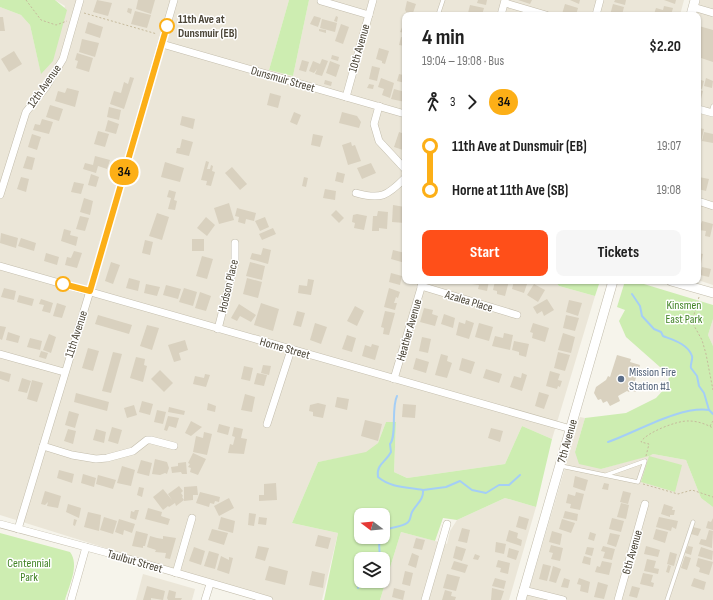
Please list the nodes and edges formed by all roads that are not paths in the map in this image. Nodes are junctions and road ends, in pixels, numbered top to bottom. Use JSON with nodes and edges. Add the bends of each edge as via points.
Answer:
{"nodes":[{"id":1,"x":80,"y":0,"type":"edge"},
{"id":2,"x":174,"y":0,"type":"edge"},
{"id":3,"x":373,"y":0,"type":"edge"},
{"id":4,"x":443,"y":0,"type":"edge"},
{"id":5,"x":600,"y":0,"type":"edge"},
{"id":6,"x":321,"y":1,"type":"edge"},
{"id":7,"x":505,"y":1,"type":"edge"},
{"id":8,"x":693,"y":7,"type":"edge"},
{"id":9,"x":439,"y":12,"type":"edge"},
{"id":10,"x":502,"y":12,"type":"edge"},
{"id":11,"x":537,"y":12,"type":"edge"},
{"id":12,"x":597,"y":12,"type":"edge"},
{"id":13,"x":713,"y":13,"type":"edge"},
{"id":14,"x":369,"y":15,"type":"junction"},
{"id":15,"x":163,"y":40,"type":"junction"},
{"id":16,"x":346,"y":97,"type":"junction"},
{"id":17,"x":379,"y":106,"type":"junction"},
{"id":18,"x":701,"y":109,"type":"edge"},
{"id":19,"x":712,"y":111,"type":"edge"},
{"id":20,"x":402,"y":113,"type":"edge"},
{"id":21,"x":402,"y":166,"type":"edge"},
{"id":22,"x":402,"y":181,"type":"edge"},
{"id":23,"x":356,"y":193,"type":"dead end"},
{"id":24,"x":0,"y":195,"type":"edge"},
{"id":25,"x":701,"y":202,"type":"edge"},
{"id":26,"x":713,"y":206,"type":"edge"},
{"id":27,"x":235,"y":244,"type":"dead end"},
{"id":28,"x":0,"y":266,"type":"edge"},
{"id":29,"x":422,"y":284,"type":"edge"},
{"id":30,"x":612,"y":284,"type":"edge"},
{"id":31,"x":682,"y":284,"type":"edge"},
{"id":32,"x":90,"y":291,"type":"junction"},
{"id":33,"x":713,"y":293,"type":"edge"},
{"id":34,"x":517,"y":315,"type":"dead end"},
{"id":35,"x":218,"y":329,"type":"junction"},
{"id":36,"x":291,"y":350,"type":"junction"},
{"id":37,"x":0,"y":354,"type":"edge"},
{"id":38,"x":64,"y":372,"type":"junction"},
{"id":39,"x":394,"y":379,"type":"junction"},
{"id":40,"x":267,"y":424,"type":"dead end"},
{"id":41,"x":571,"y":429,"type":"junction"},
{"id":42,"x":43,"y":446,"type":"junction"},
{"id":43,"x":174,"y":446,"type":"dead end"},
{"id":44,"x":560,"y":466,"type":"junction"},
{"id":45,"x":606,"y":475,"type":"junction"},
{"id":46,"x":645,"y":504,"type":"dead end"},
{"id":47,"x":192,"y":518,"type":"dead end"},
{"id":48,"x":693,"y":522,"type":"dead end"},
{"id":49,"x":0,"y":524,"type":"edge"},
{"id":50,"x":447,"y":524,"type":"dead end"},
{"id":51,"x":18,"y":529,"type":"junction"},
{"id":52,"x":86,"y":548,"type":"junction"},
{"id":53,"x":176,"y":573,"type":"junction"},
{"id":54,"x":210,"y":584,"type":"junction"},
{"id":55,"x":524,"y":590,"type":"junction"},
{"id":56,"x":71,"y":600,"type":"edge"},
{"id":57,"x":205,"y":600,"type":"edge"},
{"id":58,"x":269,"y":600,"type":"edge"},
{"id":59,"x":424,"y":600,"type":"edge"},
{"id":60,"x":520,"y":600,"type":"edge"},
{"id":61,"x":563,"y":600,"type":"edge"},
{"id":62,"x":618,"y":600,"type":"edge"},
{"id":63,"x":667,"y":600,"type":"edge"}],
"edges":[{"from":1,"to":24,"type":"street","name":"12th Avenue","via":[[63,59],[46,87],[26,112]]},
{"from":2,"to":15,"type":"street","name":"11th Avenue"},
{"from":3,"to":14,"type":"street","name":"10th Avenue"},
{"from":4,"to":9,"type":"lane"},
{"from":5,"to":12,"type":"street"},
{"from":6,"to":14,"type":"street"},
{"from":7,"to":10,"type":"street"},
{"from":7,"to":11,"type":"street"},
{"from":8,"to":13,"type":"street"},
{"from":14,"to":16,"type":"street","name":"10th Avenue"},
{"from":15,"to":16,"type":"street","name":"Dunsmuir Street"},
{"from":15,"to":32,"type":"street","name":"11th Avenue"},
{"from":16,"to":17,"type":"street","name":"Dunsmuir Street"},
{"from":17,"to":20,"type":"street","name":"Dunsmuir Street"},
{"from":17,"to":21,"type":"street","via":[[374,124],[379,140]]},
{"from":18,"to":19,"type":"street"},
{"from":22,"to":23,"type":"street","via":[[392,191],[374,198]]},
{"from":25,"to":26,"type":"street"},
{"from":27,"to":35,"type":"street","name":"Hodson Place","via":[[235,262]]},
{"from":28,"to":32,"type":"street","name":"Horne Street"},
{"from":29,"to":34,"type":"street","name":"Azalea Place"},
{"from":29,"to":39,"type":"street","name":"Heather Avenue"},
{"from":30,"to":41,"type":"street","name":"7th Avenue"},
{"from":31,"to":33,"type":"street"},
{"from":32,"to":35,"type":"street","name":"Horne Street"},
{"from":32,"to":38,"type":"street","name":"11th Avenue"},
{"from":35,"to":36,"type":"street","name":"Horne Street"},
{"from":36,"to":39,"type":"street","name":"Horne Street"},
{"from":36,"to":40,"type":"street"},
{"from":37,"to":38,"type":"street"},
{"from":38,"to":42,"type":"street","name":"11th Avenue"},
{"from":39,"to":41,"type":"street","name":"Horne Street"},
{"from":41,"to":44,"type":"street","name":"7th Avenue"},
{"from":42,"to":43,"type":"street","via":[[96,459],[133,450],[147,440]]},
{"from":42,"to":51,"type":"street","name":"11th Avenue"},
{"from":44,"to":45,"type":"lane"},
{"from":44,"to":55,"type":"street","name":"7th Avenue"},
{"from":45,"to":45,"type":"lane","via":[[644,461],[638,482]]},
{"from":46,"to":62,"type":"street","name":"6th Avenue"},
{"from":47,"to":53,"type":"street"},
{"from":48,"to":63,"type":"lane"},
{"from":49,"to":51,"type":"street","name":"Taulbut Street"},
{"from":50,"to":59,"type":"street"},
{"from":51,"to":52,"type":"street","name":"Taulbut Street"},
{"from":52,"to":53,"type":"street","name":"Taulbut Street"},
{"from":52,"to":56,"type":"street"},
{"from":53,"to":54,"type":"street","name":"Taulbut Street"},
{"from":54,"to":57,"type":"street"},
{"from":54,"to":58,"type":"street","name":"Taulbut Street"},
{"from":55,"to":60,"type":"street","name":"7th Avenue"},
{"from":55,"to":61,"type":"street"}]}
